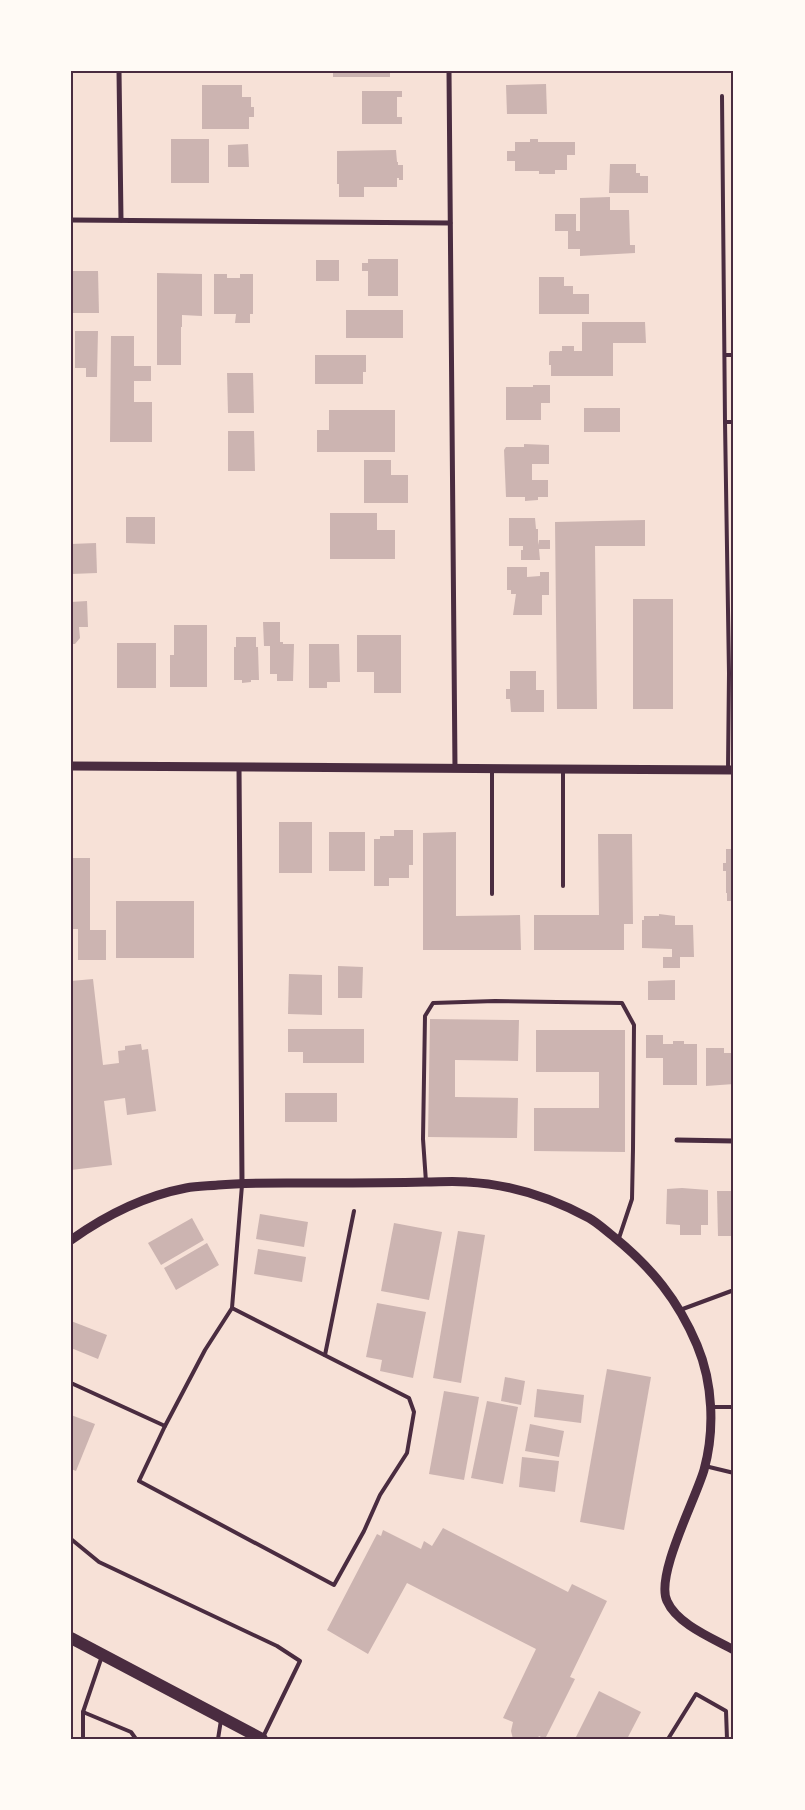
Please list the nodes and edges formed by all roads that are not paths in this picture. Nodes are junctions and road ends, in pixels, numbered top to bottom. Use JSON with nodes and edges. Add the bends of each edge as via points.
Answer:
{"nodes":[{"id":1,"x":119,"y":71,"type":"edge"},
{"id":2,"x":449,"y":71,"type":"edge"},
{"id":3,"x":722,"y":96,"type":"dead end"},
{"id":4,"x":71,"y":220,"type":"edge"},
{"id":5,"x":121,"y":220,"type":"junction"},
{"id":6,"x":450,"y":223,"type":"junction"},
{"id":7,"x":725,"y":355,"type":"junction"},
{"id":8,"x":734,"y":355,"type":"edge"},
{"id":9,"x":725,"y":422,"type":"junction"},
{"id":10,"x":734,"y":422,"type":"edge"},
{"id":11,"x":71,"y":766,"type":"edge"},
{"id":12,"x":239,"y":767,"type":"junction"},
{"id":13,"x":455,"y":769,"type":"junction"},
{"id":14,"x":492,"y":769,"type":"junction"},
{"id":15,"x":563,"y":769,"type":"junction"},
{"id":16,"x":731,"y":770,"type":"edge"},
{"id":17,"x":563,"y":886,"type":"dead end"},
{"id":18,"x":492,"y":894,"type":"dead end"},
{"id":19,"x":677,"y":1140,"type":"dead end"},
{"id":20,"x":734,"y":1141,"type":"edge"},
{"id":21,"x":426,"y":1182,"type":"junction"},
{"id":22,"x":242,"y":1183,"type":"junction"},
{"id":23,"x":354,"y":1211,"type":"dead end"},
{"id":24,"x":71,"y":1240,"type":"edge"},
{"id":25,"x":618,"y":1241,"type":"junction"},
{"id":26,"x":734,"y":1290,"type":"edge"},
{"id":27,"x":232,"y":1308,"type":"junction"},
{"id":28,"x":680,"y":1310,"type":"junction"},
{"id":29,"x":325,"y":1355,"type":"junction"},
{"id":30,"x":71,"y":1383,"type":"edge"},
{"id":31,"x":711,"y":1407,"type":"junction"},
{"id":32,"x":734,"y":1407,"type":"edge"},
{"id":33,"x":165,"y":1426,"type":"junction"},
{"id":34,"x":705,"y":1466,"type":"junction"},
{"id":35,"x":734,"y":1473,"type":"edge"},
{"id":36,"x":71,"y":1540,"type":"edge"},
{"id":37,"x":71,"y":1638,"type":"edge"},
{"id":38,"x":734,"y":1650,"type":"edge"},
{"id":39,"x":103,"y":1654,"type":"junction"},
{"id":40,"x":83,"y":1712,"type":"junction"},
{"id":41,"x":222,"y":1718,"type":"junction"},
{"id":42,"x":83,"y":1739,"type":"edge"},
{"id":43,"x":136,"y":1739,"type":"edge"},
{"id":44,"x":218,"y":1739,"type":"edge"},
{"id":45,"x":262,"y":1739,"type":"edge"},
{"id":46,"x":668,"y":1739,"type":"edge"},
{"id":47,"x":727,"y":1739,"type":"edge"}],
"edges":[{"from":1,"to":5,"type":"street"},
{"from":2,"to":6,"type":"street"},
{"from":3,"to":7,"type":"lane"},
{"from":4,"to":5,"type":"street"},
{"from":5,"to":6,"type":"street"},
{"from":6,"to":13,"type":"street"},
{"from":7,"to":8,"type":"lane"},
{"from":7,"to":9,"type":"lane"},
{"from":9,"to":10,"type":"lane"},
{"from":9,"to":16,"type":"lane"},
{"from":11,"to":12,"type":"street"},
{"from":12,"to":13,"type":"street"},
{"from":12,"to":22,"type":"street"},
{"from":13,"to":14,"type":"street"},
{"from":14,"to":15,"type":"street"},
{"from":14,"to":18,"type":"lane"},
{"from":15,"to":16,"type":"street"},
{"from":15,"to":17,"type":"lane"},
{"from":19,"to":20,"type":"street"},
{"from":21,"to":22,"type":"street"},
{"from":21,"to":25,"type":"street","via":[[468,1182],[513,1189],[552,1201],[591,1219]]},
{"from":21,"to":25,"type":"lane","via":[[423,1139],[425,1016],[433,1003],[622,1003],[634,1025],[633,1149],[632,1199]]},
{"from":22,"to":24,"type":"street","via":[[188,1187],[152,1196],[94,1223]]},
{"from":22,"to":27,"type":"lane"},
{"from":23,"to":29,"type":"lane"},
{"from":25,"to":28,"type":"street","via":[[650,1269]]},
{"from":26,"to":28,"type":"lane"},
{"from":27,"to":29,"type":"lane"},
{"from":27,"to":33,"type":"lane","via":[[205,1350]]},
{"from":28,"to":31,"type":"street","via":[[698,1346]]},
{"from":29,"to":33,"type":"lane","via":[[409,1398],[414,1412],[407,1453],[380,1495],[334,1586],[139,1481]]},
{"from":30,"to":33,"type":"lane"},
{"from":31,"to":32,"type":"lane"},
{"from":31,"to":34,"type":"street","via":[[711,1435]]},
{"from":34,"to":35,"type":"lane"},
{"from":34,"to":38,"type":"street","via":[[665,1578],[665,1599],[679,1618]]},
{"from":36,"to":45,"type":"lane","via":[[99,1562],[277,1646],[300,1661]]},
{"from":37,"to":39,"type":"main road"},
{"from":39,"to":40,"type":"lane"},
{"from":39,"to":41,"type":"main road"},
{"from":40,"to":42,"type":"lane"},
{"from":40,"to":43,"type":"lane","via":[[131,1732]]},
{"from":41,"to":44,"type":"lane"},
{"from":41,"to":45,"type":"main road"},
{"from":46,"to":47,"type":"lane","via":[[696,1694],[726,1712]]}]}
